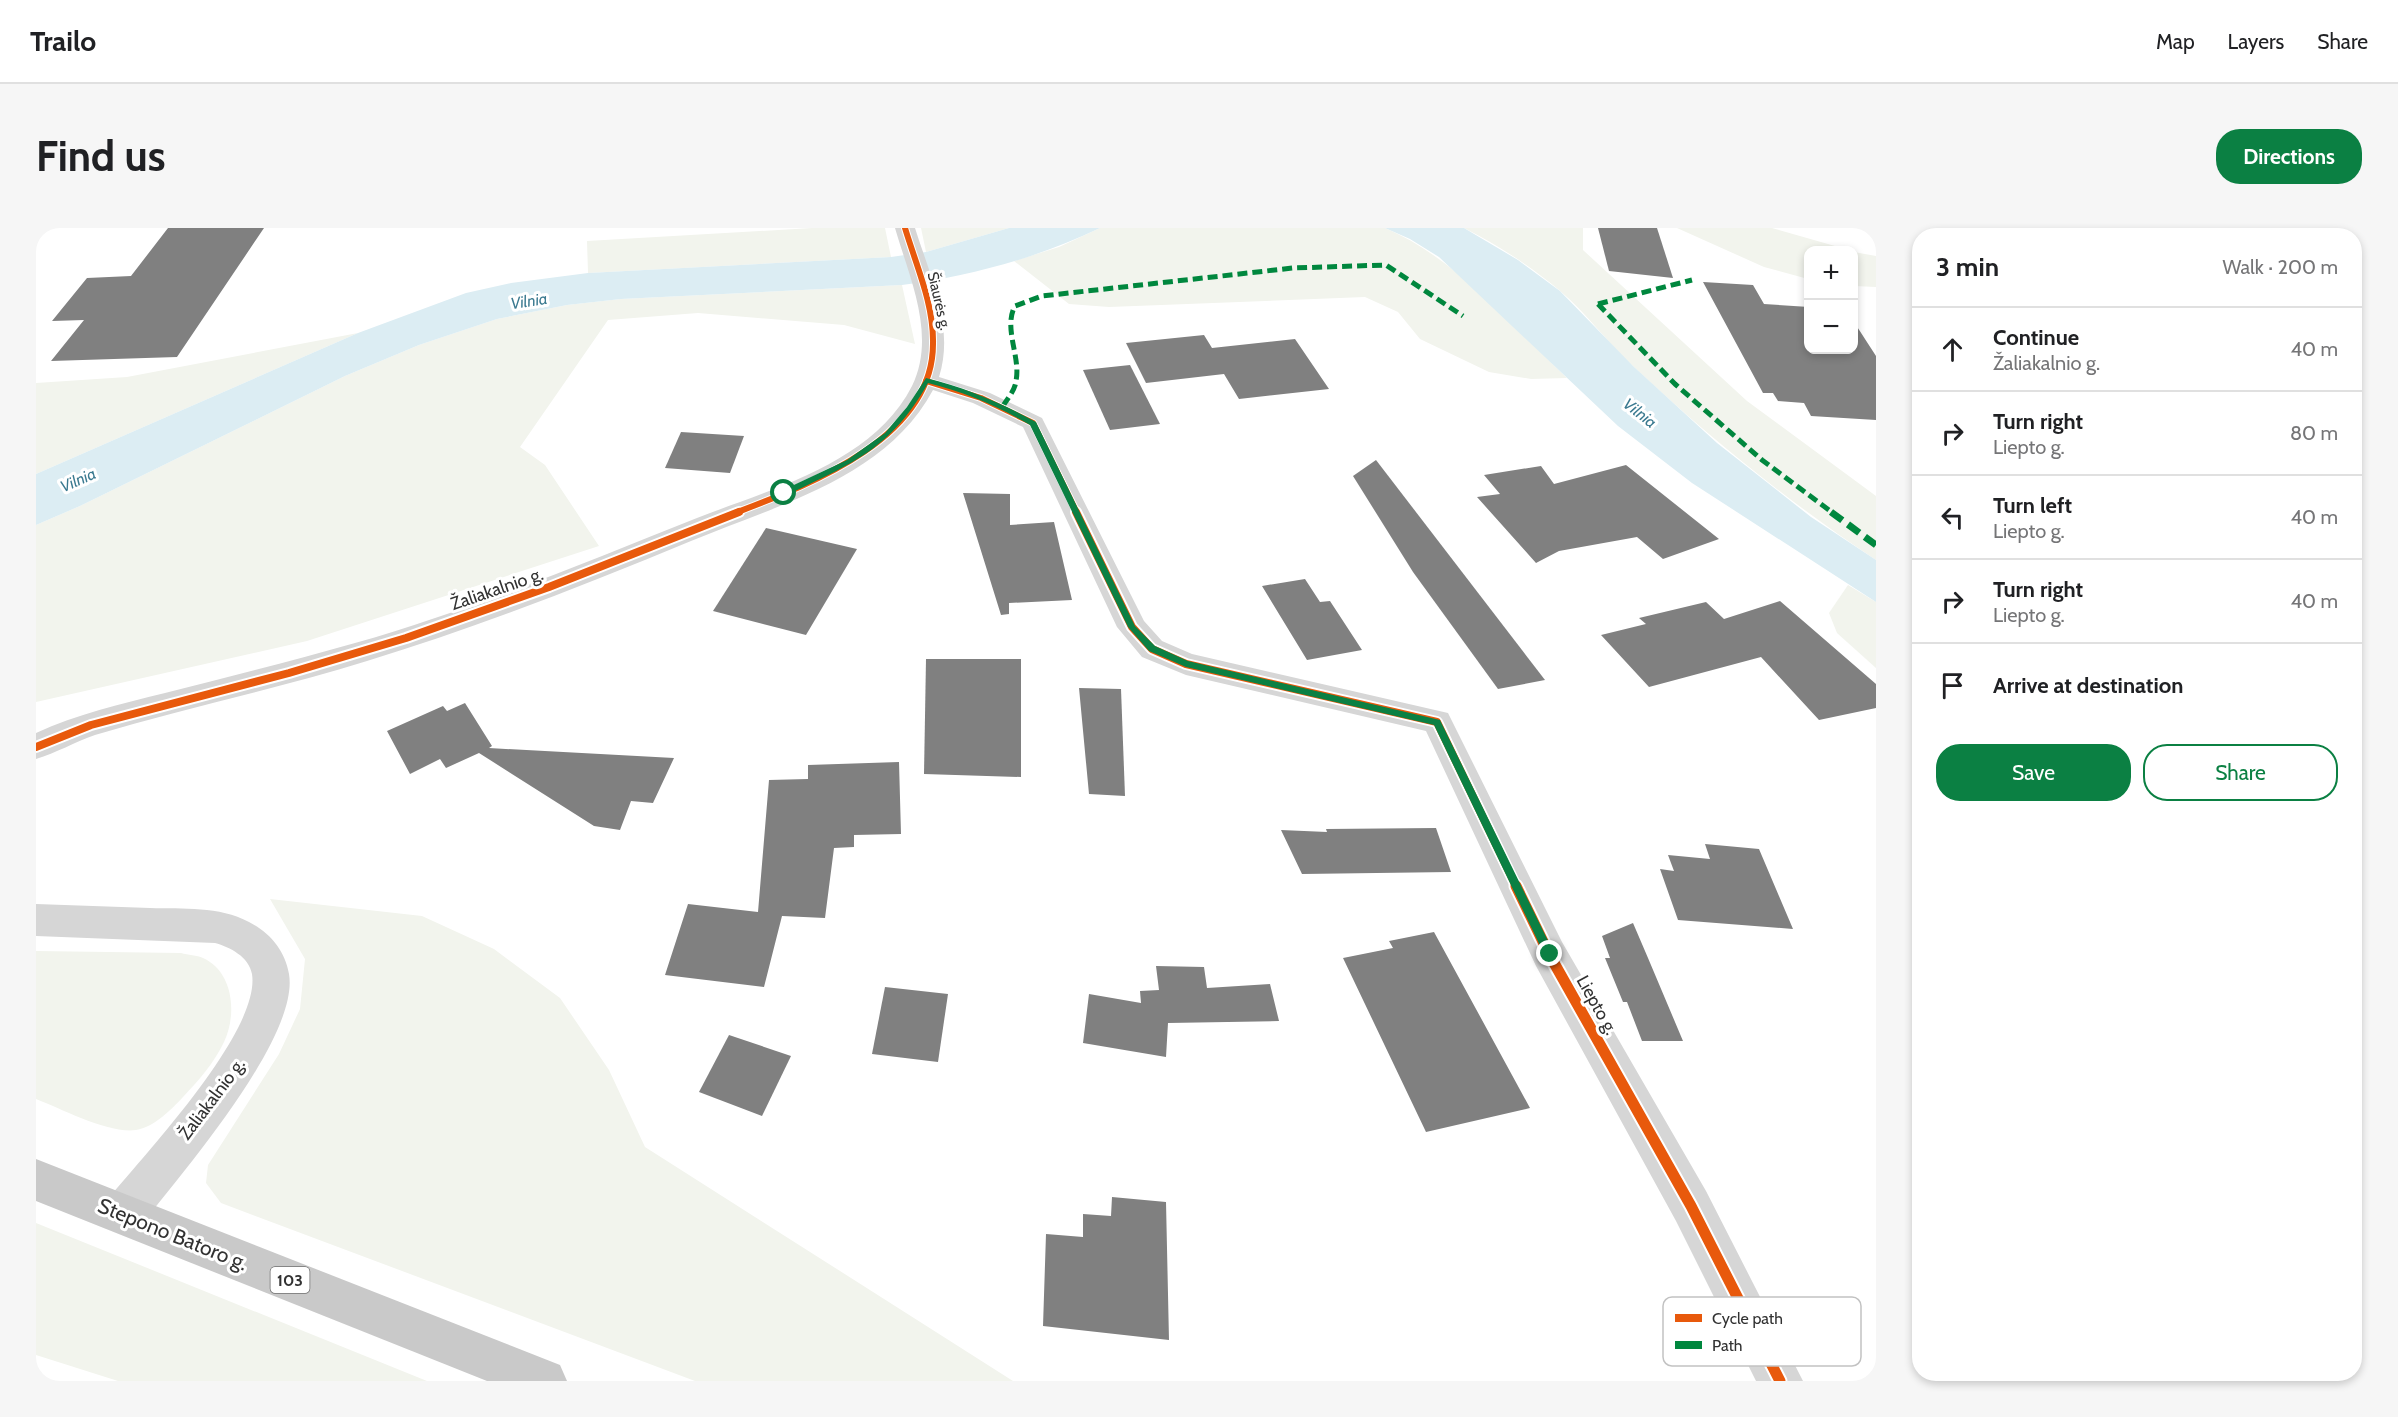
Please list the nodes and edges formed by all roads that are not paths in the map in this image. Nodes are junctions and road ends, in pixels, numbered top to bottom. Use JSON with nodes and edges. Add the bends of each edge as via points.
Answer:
{"nodes":[{"id":1,"x":906,"y":230,"type":"edge"},
{"id":2,"x":926,"y":381,"type":"junction"},
{"id":3,"x":36,"y":747,"type":"edge"},
{"id":4,"x":36,"y":920,"type":"edge"},
{"id":5,"x":36,"y":1180,"type":"edge"},
{"id":6,"x":123,"y":1214,"type":"junction"},
{"id":7,"x":1737,"y":1297,"type":"edge"},
{"id":8,"x":1772,"y":1366,"type":"edge"},
{"id":9,"x":544,"y":1381,"type":"edge"},
{"id":10,"x":1780,"y":1381,"type":"edge"}],
"edges":[{"from":1,"to":2,"type":"street","name":"Šiaurės g.","via":[[933,330],[933,355]]},
{"from":2,"to":3,"type":"street","name":"Žaliakalnio g.","via":[[888,435],[850,462],[784,493],[491,610],[312,666],[113,718]]},
{"from":2,"to":7,"type":"street","name":"Liepto g.","via":[[960,388],[1033,423],[1132,627],[1152,649],[1186,664],[1437,722],[1550,954]]},
{"from":4,"to":6,"type":"street","name":"Žaliakalnio g.","via":[[205,926],[237,933],[259,948],[270,972],[269,996],[258,1031],[235,1073]]},
{"from":5,"to":6,"type":"main road","name":"Stepono Batoro g.","number":"103"},
{"from":6,"to":9,"type":"main road","name":"Stepono Batoro g.","number":"103"},
{"from":8,"to":10,"type":"street","name":"Liepto g."}]}
